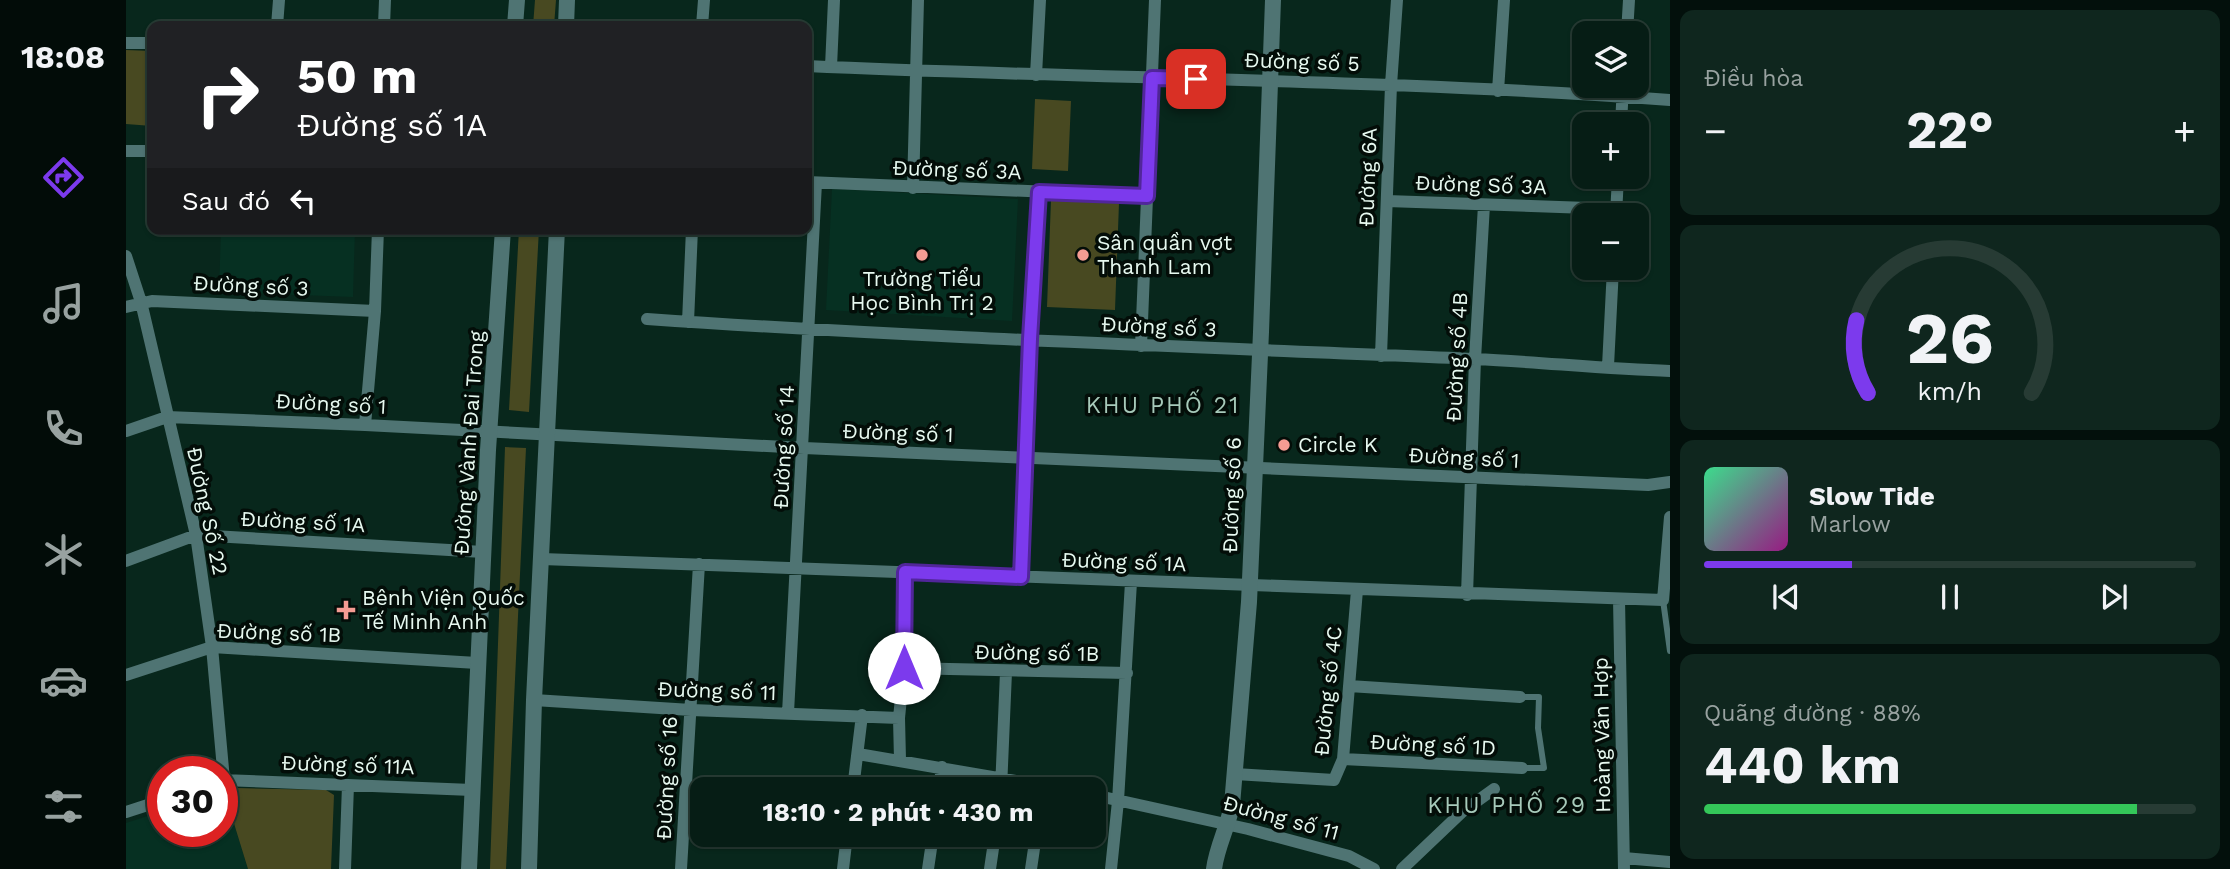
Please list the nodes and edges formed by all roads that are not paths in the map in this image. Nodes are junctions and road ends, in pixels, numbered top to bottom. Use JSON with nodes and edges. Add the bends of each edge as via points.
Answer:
{"nodes":[{"id":1,"x":279,"y":0,"type":"edge"},
{"id":2,"x":385,"y":0,"type":"edge"},
{"id":3,"x":517,"y":0,"type":"edge"},
{"id":4,"x":567,"y":0,"type":"edge"},
{"id":5,"x":704,"y":0,"type":"edge"},
{"id":6,"x":834,"y":0,"type":"edge"},
{"id":7,"x":918,"y":0,"type":"edge"},
{"id":8,"x":1040,"y":0,"type":"edge"},
{"id":9,"x":1156,"y":0,"type":"edge"},
{"id":10,"x":1273,"y":0,"type":"edge"},
{"id":11,"x":1397,"y":0,"type":"edge"},
{"id":12,"x":1504,"y":0,"type":"edge"},
{"id":13,"x":1629,"y":0,"type":"edge"},
{"id":14,"x":277,"y":21,"type":"edge"},
{"id":15,"x":384,"y":21,"type":"edge"},
{"id":16,"x":515,"y":21,"type":"edge"},
{"id":17,"x":566,"y":21,"type":"edge"},
{"id":18,"x":702,"y":21,"type":"edge"},
{"id":19,"x":1628,"y":21,"type":"edge"},
{"id":20,"x":126,"y":43,"type":"edge"},
{"id":21,"x":147,"y":43,"type":"edge"},
{"id":22,"x":812,"y":66,"type":"edge"},
{"id":23,"x":831,"y":67,"type":"junction"},
{"id":24,"x":916,"y":71,"type":"junction"},
{"id":25,"x":1036,"y":75,"type":"junction"},
{"id":26,"x":1152,"y":78,"type":"junction"},
{"id":27,"x":1269,"y":80,"type":"junction"},
{"id":28,"x":1391,"y":85,"type":"junction"},
{"id":29,"x":1498,"y":90,"type":"junction"},
{"id":30,"x":1572,"y":91,"type":"edge"},
{"id":31,"x":1649,"y":96,"type":"edge"},
{"id":32,"x":1670,"y":100,"type":"edge"},
{"id":33,"x":126,"y":151,"type":"edge"},
{"id":34,"x":147,"y":151,"type":"edge"},
{"id":35,"x":812,"y":182,"type":"edge"},
{"id":36,"x":913,"y":187,"type":"junction"},
{"id":37,"x":1039,"y":192,"type":"junction"},
{"id":38,"x":1147,"y":196,"type":"junction"},
{"id":39,"x":1387,"y":201,"type":"junction"},
{"id":40,"x":1484,"y":205,"type":"junction"},
{"id":41,"x":1572,"y":210,"type":"edge"},
{"id":42,"x":378,"y":235,"type":"edge"},
{"id":43,"x":503,"y":235,"type":"edge"},
{"id":44,"x":557,"y":235,"type":"edge"},
{"id":45,"x":692,"y":235,"type":"edge"},
{"id":46,"x":811,"y":235,"type":"edge"},
{"id":47,"x":126,"y":256,"type":"edge"},
{"id":48,"x":1612,"y":280,"type":"edge"},
{"id":49,"x":141,"y":302,"type":"junction"},
{"id":50,"x":126,"y":307,"type":"edge"},
{"id":51,"x":374,"y":311,"type":"junction"},
{"id":52,"x":647,"y":319,"type":"dead end"},
{"id":53,"x":688,"y":321,"type":"junction"},
{"id":54,"x":809,"y":330,"type":"junction"},
{"id":55,"x":1030,"y":339,"type":"junction"},
{"id":56,"x":1141,"y":346,"type":"junction"},
{"id":57,"x":1261,"y":351,"type":"junction"},
{"id":58,"x":1381,"y":356,"type":"junction"},
{"id":59,"x":1475,"y":359,"type":"junction"},
{"id":60,"x":1608,"y":366,"type":"junction"},
{"id":61,"x":1670,"y":371,"type":"edge"},
{"id":62,"x":167,"y":417,"type":"junction"},
{"id":63,"x":365,"y":425,"type":"junction"},
{"id":64,"x":126,"y":431,"type":"edge"},
{"id":65,"x":489,"y":432,"type":"junction"},
{"id":66,"x":546,"y":436,"type":"junction"},
{"id":67,"x":804,"y":448,"type":"junction"},
{"id":68,"x":1027,"y":457,"type":"junction"},
{"id":69,"x":1254,"y":467,"type":"junction"},
{"id":70,"x":1471,"y":478,"type":"junction"},
{"id":71,"x":1670,"y":482,"type":"edge"},
{"id":72,"x":1670,"y":517,"type":"edge"},
{"id":73,"x":196,"y":535,"type":"junction"},
{"id":74,"x":482,"y":552,"type":"junction"},
{"id":75,"x":542,"y":559,"type":"junction"},
{"id":76,"x":126,"y":561,"type":"edge"},
{"id":77,"x":699,"y":564,"type":"junction"},
{"id":78,"x":797,"y":568,"type":"junction"},
{"id":79,"x":905,"y":572,"type":"junction"},
{"id":80,"x":1021,"y":577,"type":"junction"},
{"id":81,"x":1131,"y":582,"type":"junction"},
{"id":82,"x":1250,"y":586,"type":"junction"},
{"id":83,"x":1357,"y":590,"type":"junction"},
{"id":84,"x":1467,"y":595,"type":"junction"},
{"id":85,"x":1619,"y":599,"type":"junction"},
{"id":86,"x":1663,"y":600,"type":"junction"},
{"id":87,"x":212,"y":647,"type":"junction"},
{"id":88,"x":1670,"y":652,"type":"edge"},
{"id":89,"x":477,"y":663,"type":"junction"},
{"id":90,"x":904,"y":668,"type":"junction"},
{"id":91,"x":1006,"y":672,"type":"junction"},
{"id":92,"x":1127,"y":673,"type":"junction"},
{"id":93,"x":126,"y":675,"type":"edge"},
{"id":94,"x":1349,"y":686,"type":"junction"},
{"id":95,"x":1520,"y":697,"type":"joint"},
{"id":96,"x":534,"y":700,"type":"junction"},
{"id":97,"x":691,"y":710,"type":"junction"},
{"id":98,"x":789,"y":713,"type":"junction"},
{"id":99,"x":862,"y":715,"type":"junction"},
{"id":100,"x":899,"y":718,"type":"junction"},
{"id":101,"x":858,"y":754,"type":"junction"},
{"id":102,"x":221,"y":756,"type":"edge"},
{"id":103,"x":900,"y":760,"type":"junction"},
{"id":104,"x":1343,"y":760,"type":"junction"},
{"id":105,"x":942,"y":767,"type":"junction"},
{"id":106,"x":1522,"y":768,"type":"joint"},
{"id":107,"x":1235,"y":774,"type":"junction"},
{"id":108,"x":855,"y":777,"type":"edge"},
{"id":109,"x":941,"y":777,"type":"edge"},
{"id":110,"x":979,"y":777,"type":"edge"},
{"id":111,"x":1001,"y":777,"type":"edge"},
{"id":112,"x":238,"y":781,"type":"edge"},
{"id":113,"x":348,"y":785,"type":"junction"},
{"id":114,"x":1494,"y":789,"type":"dead end"},
{"id":115,"x":472,"y":790,"type":"junction"},
{"id":116,"x":1106,"y":798,"type":"edge"},
{"id":117,"x":1118,"y":801,"type":"junction"},
{"id":118,"x":147,"y":805,"type":"edge"},
{"id":119,"x":126,"y":812,"type":"edge"},
{"id":120,"x":684,"y":824,"type":"junction"},
{"id":121,"x":690,"y":824,"type":"edge"},
{"id":122,"x":1228,"y":824,"type":"junction"},
{"id":123,"x":846,"y":847,"type":"edge"},
{"id":124,"x":931,"y":847,"type":"edge"},
{"id":125,"x":993,"y":847,"type":"edge"},
{"id":126,"x":1035,"y":847,"type":"edge"},
{"id":127,"x":1670,"y":862,"type":"edge"},
{"id":128,"x":1624,"y":863,"type":"edge"},
{"id":129,"x":345,"y":869,"type":"edge"},
{"id":130,"x":469,"y":869,"type":"edge"},
{"id":131,"x":528,"y":869,"type":"edge"},
{"id":132,"x":681,"y":869,"type":"edge"},
{"id":133,"x":843,"y":869,"type":"edge"},
{"id":134,"x":928,"y":869,"type":"edge"},
{"id":135,"x":990,"y":869,"type":"edge"},
{"id":136,"x":1031,"y":869,"type":"edge"},
{"id":137,"x":1111,"y":869,"type":"edge"},
{"id":138,"x":1214,"y":869,"type":"edge"},
{"id":139,"x":1374,"y":869,"type":"edge"},
{"id":140,"x":1402,"y":869,"type":"edge"}],
"edges":[{"from":1,"to":14,"type":"street"},
{"from":2,"to":15,"type":"street"},
{"from":3,"to":16,"type":"street"},
{"from":4,"to":17,"type":"street"},
{"from":5,"to":18,"type":"street"},
{"from":6,"to":23,"type":"street"},
{"from":7,"to":24,"type":"street"},
{"from":8,"to":25,"type":"street"},
{"from":9,"to":26,"type":"street"},
{"from":10,"to":27,"type":"street","name":"Đường số 6"},
{"from":11,"to":28,"type":"street","name":"Đường 6A"},
{"from":12,"to":29,"type":"street"},
{"from":13,"to":19,"type":"street"},
{"from":20,"to":21,"type":"street"},
{"from":22,"to":23,"type":"street","name":"Đường số 5"},
{"from":23,"to":24,"type":"street","name":"Đường số 5"},
{"from":24,"to":25,"type":"street","name":"Đường số 5"},
{"from":24,"to":36,"type":"street"},
{"from":25,"to":26,"type":"street","name":"Đường số 5"},
{"from":26,"to":27,"type":"street","name":"Đường số 5"},
{"from":26,"to":38,"type":"street"},
{"from":27,"to":28,"type":"street","name":"Đường số 5"},
{"from":27,"to":57,"type":"street","name":"Đường số 6"},
{"from":28,"to":29,"type":"street","name":"Đường số 5"},
{"from":28,"to":39,"type":"street","name":"Đường 6A"},
{"from":29,"to":30,"type":"street","name":"Đường số 5"},
{"from":31,"to":32,"type":"street","name":"Đường số 5"},
{"from":33,"to":34,"type":"street"},
{"from":35,"to":36,"type":"street","name":"Đường số 3A"},
{"from":36,"to":37,"type":"street","name":"Đường số 3A"},
{"from":37,"to":38,"type":"street","name":"Đường số 3A"},
{"from":37,"to":55,"type":"street"},
{"from":38,"to":56,"type":"street"},
{"from":39,"to":40,"type":"street","name":"Đường Số 3A"},
{"from":39,"to":58,"type":"street","name":"Đường 6A"},
{"from":40,"to":41,"type":"street","name":"Đường Số 3A"},
{"from":40,"to":59,"type":"street","name":"Đường số 4B"},
{"from":42,"to":51,"type":"street"},
{"from":43,"to":65,"type":"street","name":"Đường Vành Đai Trong"},
{"from":44,"to":66,"type":"street"},
{"from":45,"to":53,"type":"street"},
{"from":46,"to":54,"type":"street","name":"Đường số 14"},
{"from":47,"to":49,"type":"street","name":"Đường Số 22"},
{"from":48,"to":60,"type":"street"},
{"from":49,"to":50,"type":"street","name":"Đường số 3"},
{"from":49,"to":51,"type":"street","name":"Đường số 3"},
{"from":49,"to":62,"type":"street","name":"Đường Số 22"},
{"from":51,"to":63,"type":"street"},
{"from":52,"to":53,"type":"street","name":"Đường số 3"},
{"from":53,"to":54,"type":"street","name":"Đường số 3"},
{"from":54,"to":55,"type":"street","name":"Đường số 3"},
{"from":54,"to":67,"type":"street","name":"Đường số 14"},
{"from":55,"to":56,"type":"street","name":"Đường số 3"},
{"from":55,"to":68,"type":"street"},
{"from":56,"to":57,"type":"street","name":"Đường số 3"},
{"from":57,"to":58,"type":"street","name":"Đường số 3"},
{"from":57,"to":69,"type":"street","name":"Đường số 6"},
{"from":58,"to":59,"type":"street","name":"Đường số 3"},
{"from":59,"to":60,"type":"street","name":"Đường số 3"},
{"from":59,"to":70,"type":"street","name":"Đường số 4B"},
{"from":60,"to":61,"type":"street","name":"Đường số 3"},
{"from":62,"to":63,"type":"street","name":"Đường số 1"},
{"from":62,"to":64,"type":"street","name":"Đường số 1"},
{"from":62,"to":73,"type":"street","name":"Đường Số 22"},
{"from":63,"to":65,"type":"street","name":"Đường số 1"},
{"from":65,"to":66,"type":"street","name":"Đường số 1"},
{"from":65,"to":74,"type":"street","name":"Đường Vành Đai Trong"},
{"from":66,"to":67,"type":"street","name":"Đường số 1"},
{"from":66,"to":75,"type":"street"},
{"from":67,"to":68,"type":"street","name":"Đường số 1"},
{"from":67,"to":78,"type":"street","name":"Đường số 14"},
{"from":68,"to":69,"type":"street","name":"Đường số 1"},
{"from":68,"to":80,"type":"street"},
{"from":69,"to":70,"type":"street","name":"Đường số 1"},
{"from":69,"to":82,"type":"street","name":"Đường số 6"},
{"from":70,"to":71,"type":"street","name":"Đường số 1"},
{"from":70,"to":84,"type":"street","name":"Đường số 4B"},
{"from":72,"to":86,"type":"street"},
{"from":73,"to":74,"type":"street","name":"Đường số 1A"},
{"from":73,"to":76,"type":"street","name":"Đường số 1A"},
{"from":73,"to":87,"type":"street","name":"Đường Số 22"},
{"from":74,"to":89,"type":"street","name":"Đường Vành Đai Trong"},
{"from":75,"to":77,"type":"street","name":"Đường số 1A"},
{"from":75,"to":96,"type":"street"},
{"from":77,"to":78,"type":"street","name":"Đường số 1A"},
{"from":77,"to":97,"type":"street","name":"Đường số 16"},
{"from":78,"to":79,"type":"street","name":"Đường số 1A"},
{"from":78,"to":98,"type":"street","name":"Đường số 14"},
{"from":79,"to":80,"type":"street","name":"Đường số 1A"},
{"from":79,"to":90,"type":"street"},
{"from":80,"to":81,"type":"street","name":"Đường số 1A"},
{"from":81,"to":82,"type":"street","name":"Đường số 1A"},
{"from":81,"to":92,"type":"street"},
{"from":82,"to":83,"type":"street","name":"Đường số 1A"},
{"from":82,"to":107,"type":"street","name":"Đường số 6"},
{"from":83,"to":84,"type":"street","name":"Đường số 1A"},
{"from":83,"to":94,"type":"street","name":"Đường số 4C"},
{"from":84,"to":85,"type":"street","name":"Đường số 1A"},
{"from":85,"to":86,"type":"street","name":"Đường số 1A"},
{"from":85,"to":128,"type":"street","name":"Hoàng Văn Hợp"},
{"from":86,"to":88,"type":"lane"},
{"from":87,"to":89,"type":"street","name":"Đường số 1B"},
{"from":87,"to":93,"type":"street","name":"Đường số 1B"},
{"from":87,"to":102,"type":"street","name":"Đường Số 22"},
{"from":89,"to":115,"type":"street","name":"Đường Vành Đai Trong"},
{"from":90,"to":91,"type":"street","name":"Đường số 1B"},
{"from":90,"to":100,"type":"street"},
{"from":91,"to":92,"type":"street","name":"Đường số 1B"},
{"from":91,"to":111,"type":"street"},
{"from":92,"to":117,"type":"street"},
{"from":94,"to":95,"type":"street"},
{"from":94,"to":104,"type":"street","name":"Đường số 4C"},
{"from":95,"to":106,"type":"lane","via":[[1539,697],[1544,768]]},
{"from":96,"to":97,"type":"street","name":"Đường số 11"},
{"from":96,"to":131,"type":"street"},
{"from":97,"to":98,"type":"street","name":"Đường số 11"},
{"from":97,"to":120,"type":"street","name":"Đường số 16"},
{"from":98,"to":99,"type":"street","name":"Đường số 11"},
{"from":99,"to":100,"type":"street","name":"Đường số 11"},
{"from":99,"to":101,"type":"street"},
{"from":100,"to":103,"type":"street"},
{"from":101,"to":103,"type":"street"},
{"from":101,"to":108,"type":"street"},
{"from":103,"to":105,"type":"street"},
{"from":104,"to":106,"type":"street","name":"Đường số 1D"},
{"from":104,"to":107,"type":"street","name":"Đường số 4C","via":[[1334,780]]},
{"from":105,"to":109,"type":"street"},
{"from":105,"to":110,"type":"street"},
{"from":107,"to":122,"type":"street","name":"Đường số 6"},
{"from":112,"to":113,"type":"street","name":"Đường số 11A"},
{"from":113,"to":115,"type":"street","name":"Đường số 11A"},
{"from":113,"to":129,"type":"street"},
{"from":114,"to":140,"type":"street"},
{"from":115,"to":130,"type":"street","name":"Đường Vành Đai Trong"},
{"from":116,"to":117,"type":"street","name":"Đường số 11"},
{"from":117,"to":122,"type":"street","name":"Đường số 11"},
{"from":117,"to":137,"type":"street"},
{"from":118,"to":119,"type":"street"},
{"from":120,"to":121,"type":"street"},
{"from":120,"to":132,"type":"street","name":"Đường số 16"},
{"from":122,"to":138,"type":"street"},
{"from":122,"to":139,"type":"street","name":"Đường số 11","via":[[1349,856]]},
{"from":123,"to":133,"type":"street"},
{"from":124,"to":134,"type":"street"},
{"from":125,"to":135,"type":"street"},
{"from":126,"to":136,"type":"street"},
{"from":127,"to":128,"type":"street"}]}
